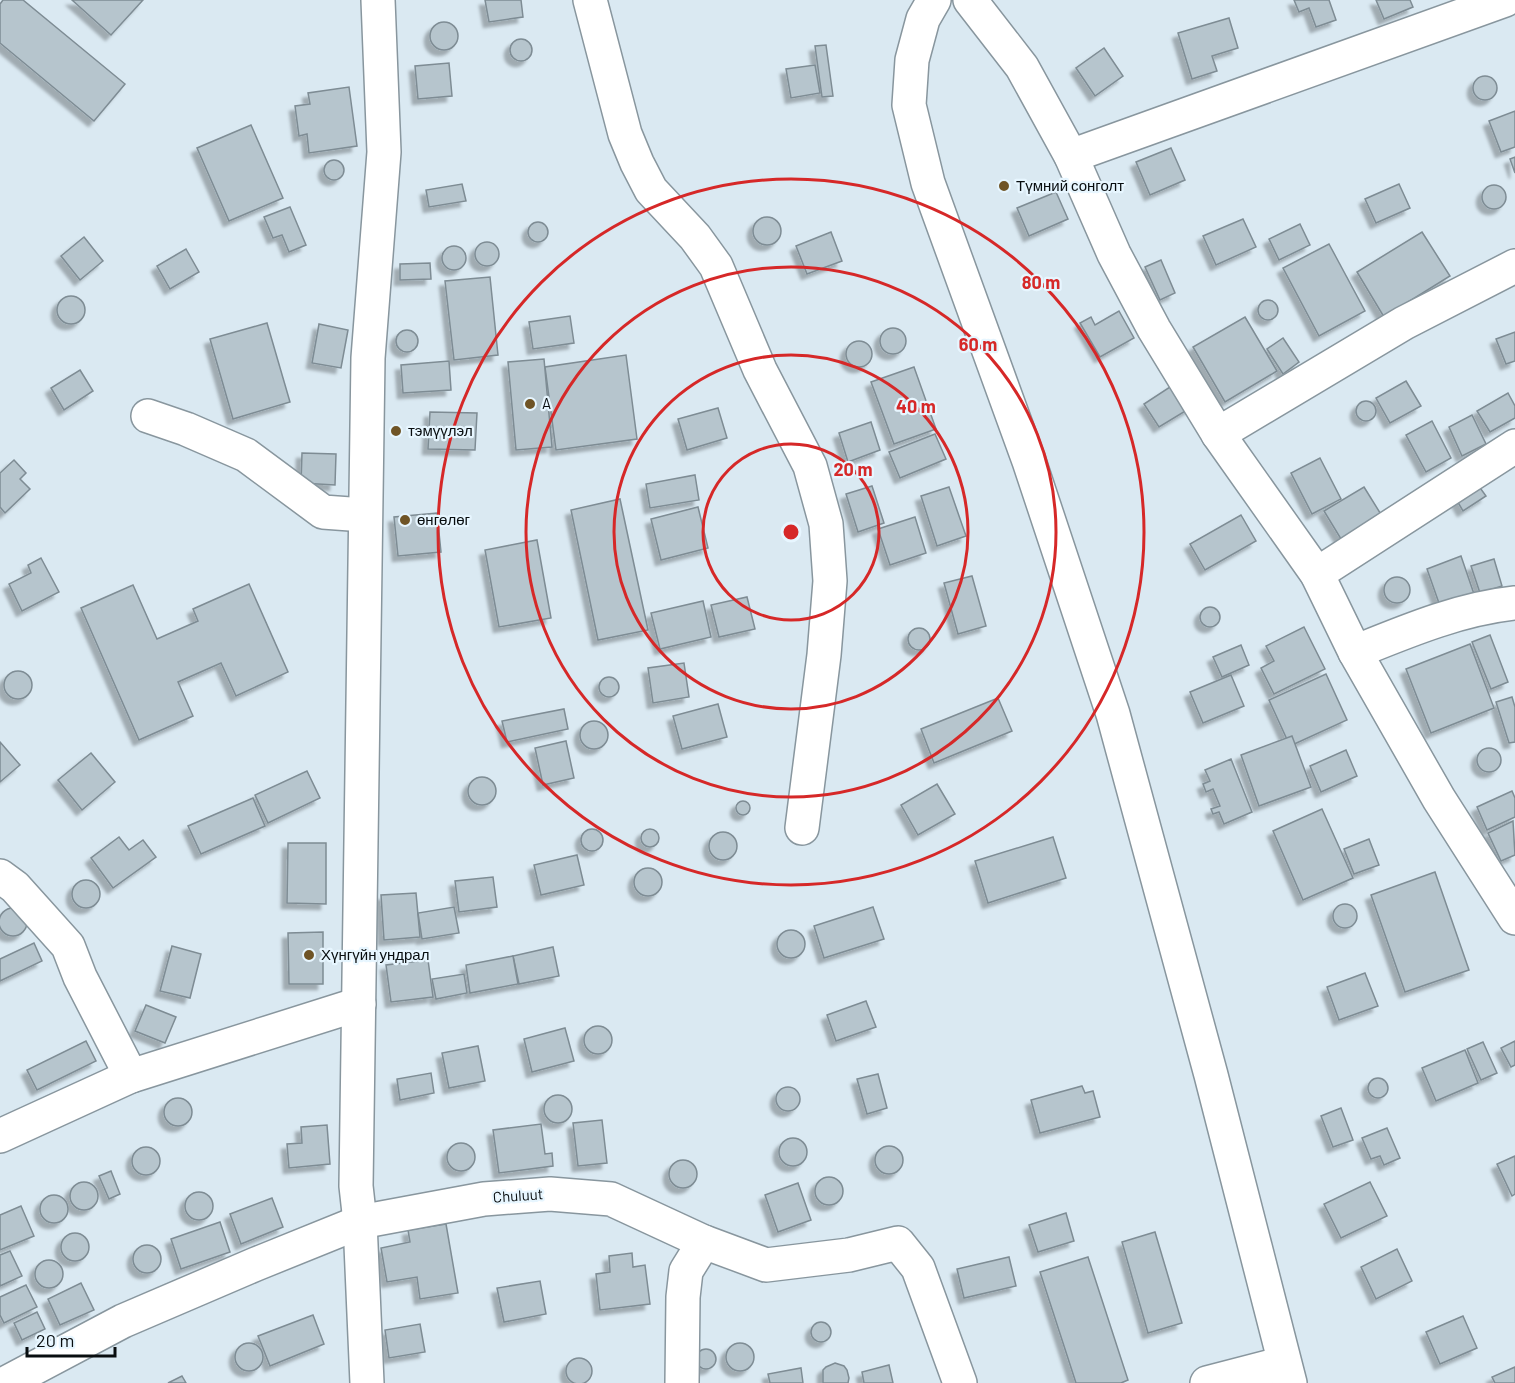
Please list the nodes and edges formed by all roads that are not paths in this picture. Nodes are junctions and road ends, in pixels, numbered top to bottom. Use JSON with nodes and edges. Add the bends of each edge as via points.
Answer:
{"nodes":[{"id":1,"x":378,"y":0,"type":"edge"},
{"id":2,"x":590,"y":0,"type":"edge"},
{"id":3,"x":934,"y":0,"type":"edge"},
{"id":4,"x":970,"y":0,"type":"edge"},
{"id":5,"x":1505,"y":0,"type":"edge"},
{"id":6,"x":1071,"y":156,"type":"junction"},
{"id":7,"x":1515,"y":266,"type":"edge"},
{"id":8,"x":148,"y":416,"type":"dead end"},
{"id":9,"x":1218,"y":434,"type":"junction"},
{"id":10,"x":1515,"y":446,"type":"edge"},
{"id":11,"x":364,"y":515,"type":"junction"},
{"id":12,"x":1317,"y":574,"type":"junction"},
{"id":13,"x":1515,"y":603,"type":"edge"},
{"id":14,"x":1355,"y":652,"type":"junction"},
{"id":15,"x":802,"y":828,"type":"dead end"},
{"id":16,"x":0,"y":876,"type":"edge"},
{"id":17,"x":1515,"y":918,"type":"edge"},
{"id":18,"x":359,"y":1005,"type":"junction"},
{"id":19,"x":131,"y":1076,"type":"junction"},
{"id":20,"x":0,"y":1136,"type":"edge"},
{"id":21,"x":360,"y":1222,"type":"junction"},
{"id":22,"x":704,"y":1242,"type":"junction"},
{"id":23,"x":1287,"y":1373,"type":"edge"},
{"id":24,"x":6,"y":1383,"type":"edge"},
{"id":25,"x":367,"y":1383,"type":"edge"},
{"id":26,"x":682,"y":1383,"type":"edge"},
{"id":27,"x":960,"y":1383,"type":"edge"},
{"id":28,"x":1207,"y":1383,"type":"edge"}],
"edges":[{"from":1,"to":11,"type":"street","via":[[384,152],[368,358]]},
{"from":2,"to":15,"type":"street","via":[[625,134],[637,163],[651,190],[716,266],[760,370],[810,466],[826,524],[830,580],[827,623]]},
{"from":3,"to":23,"type":"street","via":[[923,19],[912,60],[909,105],[928,183],[1029,461],[1113,714]]},
{"from":4,"to":6,"type":"street","via":[[1022,67]]},
{"from":5,"to":6,"type":"street"},
{"from":6,"to":9,"type":"street","via":[[1124,273]]},
{"from":7,"to":9,"type":"street","via":[[1404,323]]},
{"from":8,"to":11,"type":"street","via":[[246,455],[323,512]]},
{"from":9,"to":12,"type":"street"},
{"from":10,"to":12,"type":"street"},
{"from":11,"to":18,"type":"street"},
{"from":12,"to":14,"type":"street"},
{"from":13,"to":14,"type":"street","via":[[1462,613]]},
{"from":14,"to":17,"type":"street","via":[[1439,799]]},
{"from":16,"to":19,"type":"street","via":[[15,887],[68,946]]},
{"from":18,"to":19,"type":"street"},
{"from":18,"to":21,"type":"street","via":[[356,1186]]},
{"from":19,"to":20,"type":"street"},
{"from":21,"to":22,"type":"street","name":"Chuluut","via":[[484,1199],[550,1194],[611,1199]]},
{"from":21,"to":24,"type":"street","name":"Chuluut","via":[[123,1321]]},
{"from":21,"to":25,"type":"street"},
{"from":22,"to":26,"type":"street","via":[[686,1271]]},
{"from":22,"to":27,"type":"street","name":"Chuluut","via":[[766,1265],[849,1256],[898,1243],[918,1268]]},
{"from":23,"to":28,"type":"street"}]}
